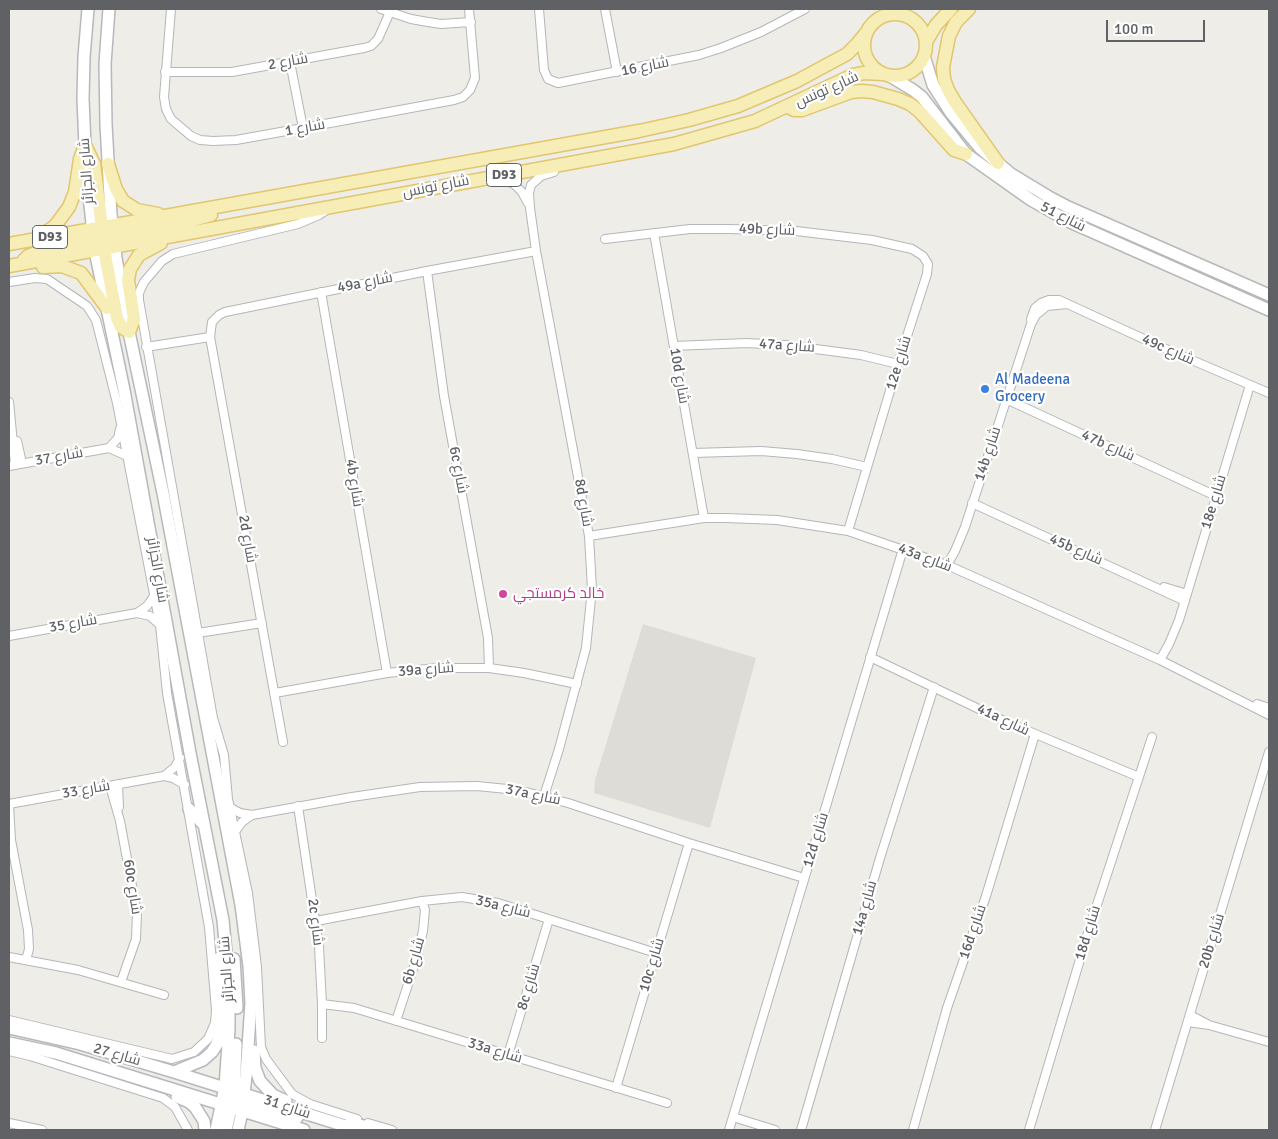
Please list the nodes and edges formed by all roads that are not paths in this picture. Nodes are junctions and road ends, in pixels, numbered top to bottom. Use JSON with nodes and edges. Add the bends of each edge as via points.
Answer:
{"nodes":[{"id":1,"x":88,"y":9,"type":"edge"},
{"id":2,"x":108,"y":9,"type":"edge"},
{"id":3,"x":171,"y":9,"type":"edge"},
{"id":4,"x":381,"y":9,"type":"edge"},
{"id":5,"x":469,"y":9,"type":"edge"},
{"id":6,"x":539,"y":9,"type":"edge"},
{"id":7,"x":605,"y":9,"type":"edge"},
{"id":8,"x":805,"y":9,"type":"edge"},
{"id":9,"x":913,"y":9,"type":"edge"},
{"id":10,"x":951,"y":9,"type":"edge"},
{"id":11,"x":969,"y":9,"type":"edge"},
{"id":12,"x":390,"y":12,"type":"junction"},
{"id":13,"x":900,"y":14,"type":"junction"},
{"id":14,"x":470,"y":22,"type":"junction"},
{"id":15,"x":866,"y":33,"type":"junction"},
{"id":16,"x":926,"y":42,"type":"junction"},
{"id":17,"x":924,"y":56,"type":"junction"},
{"id":18,"x":290,"y":62,"type":"junction"},
{"id":19,"x":165,"y":72,"type":"junction"},
{"id":20,"x":617,"y":72,"type":"junction"},
{"id":21,"x":886,"y":75,"type":"junction"},
{"id":22,"x":788,"y":107,"type":"junction"},
{"id":23,"x":303,"y":128,"type":"junction"},
{"id":24,"x":85,"y":145,"type":"junction"},
{"id":25,"x":966,"y":154,"type":"junction"},
{"id":26,"x":108,"y":164,"type":"junction"},
{"id":27,"x":564,"y":164,"type":"junction"},
{"id":28,"x":998,"y":164,"type":"junction"},
{"id":29,"x":471,"y":180,"type":"junction"},
{"id":30,"x":243,"y":203,"type":"junction"},
{"id":31,"x":329,"y":207,"type":"junction"},
{"id":32,"x":530,"y":208,"type":"junction"},
{"id":33,"x":171,"y":215,"type":"junction"},
{"id":34,"x":654,"y":233,"type":"junction"},
{"id":35,"x":177,"y":235,"type":"junction"},
{"id":36,"x":103,"y":239,"type":"junction"},
{"id":37,"x":35,"y":240,"type":"junction"},
{"id":38,"x":605,"y":240,"type":"dead end"},
{"id":39,"x":9,"y":244,"type":"edge"},
{"id":40,"x":536,"y":251,"type":"junction"},
{"id":41,"x":925,"y":259,"type":"joint"},
{"id":42,"x":15,"y":265,"type":"edge"},
{"id":43,"x":427,"y":271,"type":"junction"},
{"id":44,"x":9,"y":282,"type":"edge"},
{"id":45,"x":321,"y":292,"type":"junction"},
{"id":46,"x":1269,"y":294,"type":"edge"},
{"id":47,"x":1046,"y":304,"type":"joint"},
{"id":48,"x":107,"y":308,"type":"junction"},
{"id":49,"x":1269,"y":310,"type":"edge"},
{"id":50,"x":129,"y":332,"type":"junction"},
{"id":51,"x":210,"y":336,"type":"junction"},
{"id":52,"x":674,"y":346,"type":"junction"},
{"id":53,"x":146,"y":347,"type":"junction"},
{"id":54,"x":898,"y":364,"type":"junction"},
{"id":55,"x":1250,"y":385,"type":"junction"},
{"id":56,"x":124,"y":390,"type":"junction"},
{"id":57,"x":1269,"y":393,"type":"edge"},
{"id":58,"x":9,"y":402,"type":"edge"},
{"id":59,"x":1005,"y":402,"type":"junction"},
{"id":60,"x":116,"y":403,"type":"junction"},
{"id":61,"x":121,"y":426,"type":"junction"},
{"id":62,"x":109,"y":448,"type":"junction"},
{"id":63,"x":693,"y":453,"type":"junction"},
{"id":64,"x":127,"y":456,"type":"junction"},
{"id":65,"x":15,"y":464,"type":"edge"},
{"id":66,"x":867,"y":467,"type":"junction"},
{"id":67,"x":1217,"y":492,"type":"junction"},
{"id":68,"x":971,"y":507,"type":"junction"},
{"id":69,"x":704,"y":518,"type":"junction"},
{"id":70,"x":170,"y":528,"type":"junction"},
{"id":71,"x":848,"y":531,"type":"junction"},
{"id":72,"x":589,"y":536,"type":"junction"},
{"id":73,"x":183,"y":543,"type":"junction"},
{"id":74,"x":903,"y":549,"type":"junction"},
{"id":75,"x":950,"y":567,"type":"junction"},
{"id":76,"x":154,"y":596,"type":"junction"},
{"id":77,"x":1186,"y":597,"type":"junction"},
{"id":78,"x":137,"y":613,"type":"junction"},
{"id":79,"x":262,"y":623,"type":"junction"},
{"id":80,"x":160,"y":625,"type":"junction"},
{"id":81,"x":198,"y":633,"type":"junction"},
{"id":82,"x":9,"y":636,"type":"edge"},
{"id":83,"x":870,"y":657,"type":"junction"},
{"id":84,"x":1163,"y":662,"type":"junction"},
{"id":85,"x":489,"y":668,"type":"junction"},
{"id":86,"x":387,"y":673,"type":"junction"},
{"id":87,"x":577,"y":684,"type":"junction"},
{"id":88,"x":934,"y":687,"type":"junction"},
{"id":89,"x":275,"y":693,"type":"junction"},
{"id":90,"x":1238,"y":698,"type":"junction"},
{"id":91,"x":1269,"y":708,"type":"edge"},
{"id":92,"x":1269,"y":715,"type":"edge"},
{"id":93,"x":1035,"y":734,"type":"junction"},
{"id":94,"x":1152,"y":737,"type":"dead end"},
{"id":95,"x":283,"y":742,"type":"dead end"},
{"id":96,"x":1269,"y":752,"type":"edge"},
{"id":97,"x":180,"y":758,"type":"junction"},
{"id":98,"x":164,"y":776,"type":"junction"},
{"id":99,"x":1139,"y":777,"type":"junction"},
{"id":100,"x":114,"y":785,"type":"junction"},
{"id":101,"x":185,"y":785,"type":"junction"},
{"id":102,"x":544,"y":796,"type":"junction"},
{"id":103,"x":9,"y":804,"type":"edge"},
{"id":104,"x":298,"y":806,"type":"junction"},
{"id":105,"x":229,"y":807,"type":"junction"},
{"id":106,"x":189,"y":809,"type":"junction"},
{"id":107,"x":252,"y":815,"type":"junction"},
{"id":108,"x":204,"y":825,"type":"junction"},
{"id":109,"x":235,"y":832,"type":"junction"},
{"id":110,"x":10,"y":836,"type":"edge"},
{"id":111,"x":689,"y":843,"type":"junction"},
{"id":112,"x":804,"y":878,"type":"junction"},
{"id":113,"x":248,"y":893,"type":"junction"},
{"id":114,"x":422,"y":901,"type":"junction"},
{"id":115,"x":240,"y":905,"type":"junction"},
{"id":116,"x":549,"y":919,"type":"junction"},
{"id":117,"x":223,"y":920,"type":"junction"},
{"id":118,"x":316,"y":921,"type":"junction"},
{"id":119,"x":656,"y":953,"type":"junction"},
{"id":120,"x":9,"y":957,"type":"edge"},
{"id":121,"x":26,"y":960,"type":"junction"},
{"id":122,"x":122,"y":982,"type":"junction"},
{"id":123,"x":164,"y":995,"type":"dead end"},
{"id":124,"x":251,"y":1003,"type":"junction"},
{"id":125,"x":322,"y":1004,"type":"junction"},
{"id":126,"x":1189,"y":1018,"type":"junction"},
{"id":127,"x":9,"y":1020,"type":"edge"},
{"id":128,"x":396,"y":1021,"type":"junction"},
{"id":129,"x":9,"y":1028,"type":"edge"},
{"id":130,"x":322,"y":1038,"type":"dead end"},
{"id":131,"x":75,"y":1040,"type":"junction"},
{"id":132,"x":1269,"y":1042,"type":"edge"},
{"id":133,"x":10,"y":1046,"type":"edge"},
{"id":134,"x":56,"y":1053,"type":"junction"},
{"id":135,"x":508,"y":1055,"type":"junction"},
{"id":136,"x":174,"y":1072,"type":"junction"},
{"id":137,"x":616,"y":1088,"type":"junction"},
{"id":138,"x":233,"y":1099,"type":"junction"},
{"id":139,"x":667,"y":1103,"type":"dead end"},
{"id":140,"x":733,"y":1118,"type":"junction"},
{"id":141,"x":9,"y":1123,"type":"edge"},
{"id":142,"x":42,"y":1130,"type":"edge"},
{"id":143,"x":188,"y":1130,"type":"edge"},
{"id":144,"x":205,"y":1130,"type":"edge"},
{"id":145,"x":216,"y":1130,"type":"edge"},
{"id":146,"x":226,"y":1130,"type":"edge"},
{"id":147,"x":238,"y":1130,"type":"edge"},
{"id":148,"x":269,"y":1130,"type":"edge"},
{"id":149,"x":287,"y":1130,"type":"edge"},
{"id":150,"x":304,"y":1130,"type":"edge"},
{"id":151,"x":338,"y":1130,"type":"edge"},
{"id":152,"x":358,"y":1130,"type":"edge"},
{"id":153,"x":375,"y":1130,"type":"edge"},
{"id":154,"x":392,"y":1130,"type":"edge"},
{"id":155,"x":729,"y":1130,"type":"edge"},
{"id":156,"x":775,"y":1130,"type":"edge"},
{"id":157,"x":801,"y":1130,"type":"edge"},
{"id":158,"x":913,"y":1130,"type":"edge"},
{"id":159,"x":1029,"y":1130,"type":"edge"},
{"id":160,"x":1155,"y":1130,"type":"edge"}],
"edges":[{"from":1,"to":24,"type":"main road","name":"شارع الجزائر","via":[[83,71]]},
{"from":2,"to":26,"type":"main road","name":"شارع الجزائر","via":[[105,88]]},
{"from":3,"to":19,"type":"street","name":"شارع 1"},
{"from":4,"to":12,"type":"street"},
{"from":5,"to":14,"type":"street","name":"شارع 1"},
{"from":6,"to":20,"type":"street","name":"شارع 16","via":[[544,70],[548,79],[562,83]]},
{"from":7,"to":20,"type":"street"},
{"from":8,"to":20,"type":"street","name":"شارع 16","via":[[721,48]]},
{"from":9,"to":13,"type":"main road"},
{"from":10,"to":16,"type":"main road"},
{"from":11,"to":28,"type":"main road","via":[[956,22],[949,36],[944,79],[955,102]]},
{"from":12,"to":14,"type":"street","via":[[442,24]]},
{"from":12,"to":18,"type":"street","name":"شارع 2","via":[[378,39],[368,47]]},
{"from":13,"to":15,"type":"main road","via":[[880,18]]},
{"from":13,"to":16,"type":"main road","via":[[920,27]]},
{"from":14,"to":23,"type":"street","name":"شارع 1","via":[[475,78],[463,97]]},
{"from":15,"to":21,"type":"main road","via":[[864,52],[868,61]]},
{"from":15,"to":30,"type":"main road","name":"شارع تونس","number":"D93","via":[[840,58],[797,81],[738,106],[689,120]]},
{"from":16,"to":17,"type":"main road"},
{"from":17,"to":21,"type":"main road","via":[[913,70],[898,76]]},
{"from":17,"to":28,"type":"main road","name":"شارع 51","via":[[930,80],[939,95],[965,131]]},
{"from":18,"to":19,"type":"street","name":"شارع 2","via":[[232,72]]},
{"from":18,"to":23,"type":"street"},
{"from":19,"to":23,"type":"street","name":"شارع 1","via":[[164,97],[170,119],[195,138],[236,140]]},
{"from":21,"to":22,"type":"main road","name":"شارع تونس","number":"D93","via":[[853,75]]},
{"from":21,"to":25,"type":"main road","name":"شارع 51","via":[[922,97]]},
{"from":22,"to":25,"type":"main road","via":[[802,110],[851,92],[873,92],[910,104],[954,150]]},
{"from":22,"to":27,"type":"main road","name":"شارع تونس","number":"D93","via":[[755,121],[693,139]]},
{"from":24,"to":36,"type":"main road","via":[[94,164]]},
{"from":24,"to":37,"type":"main road","via":[[69,207],[55,226]]},
{"from":25,"to":49,"type":"main road","name":"شارع 51","via":[[1057,215]]},
{"from":26,"to":33,"type":"main road","via":[[118,193],[127,204],[142,212]]},
{"from":26,"to":36,"type":"main road","name":"شارع الجزائر"},
{"from":27,"to":29,"type":"main road","name":"شارع تونس","number":"D93"},
{"from":27,"to":32,"type":"street","name":"8d شارع","via":[[559,170],[535,180],[529,193]]},
{"from":28,"to":46,"type":"main road","name":"شارع 51","via":[[1068,207]]},
{"from":29,"to":31,"type":"main road","name":"شارع تونس","number":"D93"},
{"from":29,"to":32,"type":"street","name":"8d شارع","via":[[480,184],[499,180],[510,182],[522,192]]},
{"from":30,"to":33,"type":"main road","name":"شارع تونس","number":"D93"},
{"from":30,"to":36,"type":"main road","via":[[199,219]]},
{"from":31,"to":35,"type":"main road","name":"شارع تونس","number":"D93"},
{"from":31,"to":53,"type":"street","via":[[298,224],[167,257],[144,282],[139,293]]},
{"from":32,"to":40,"type":"street","name":"8d شارع"},
{"from":33,"to":36,"type":"main road","name":"شارع تونس","number":"D93"},
{"from":34,"to":38,"type":"street","name":"49b شارع"},
{"from":34,"to":41,"type":"street","name":"49b شارع","via":[[729,228],[813,232],[908,248]]},
{"from":34,"to":52,"type":"street","name":"10d شارع"},
{"from":35,"to":36,"type":"main road","name":"شارع تونس","number":"D93"},
{"from":35,"to":50,"type":"main road","via":[[144,251],[132,264],[128,280],[134,319]]},
{"from":36,"to":37,"type":"main road","name":"شارع تونس","number":"D93"},
{"from":36,"to":42,"type":"main road","name":"شارع تونس","number":"D93"},
{"from":36,"to":48,"type":"main road","name":"شارع الجزائر"},
{"from":36,"to":50,"type":"main road","via":[[118,322]]},
{"from":37,"to":39,"type":"main road","name":"شارع تونس","number":"D93"},
{"from":40,"to":43,"type":"street","name":"49a شارع"},
{"from":40,"to":72,"type":"street","name":"8d شارع"},
{"from":41,"to":54,"type":"street","name":"12e شارع","via":[[927,274]]},
{"from":42,"to":48,"type":"main road","via":[[62,266],[75,270],[87,280]]},
{"from":43,"to":45,"type":"street","name":"49a شارع"},
{"from":43,"to":85,"type":"street","name":"6c شارع","via":[[444,396],[488,638]]},
{"from":44,"to":60,"type":"street","via":[[47,279],[87,306],[96,320]]},
{"from":45,"to":51,"type":"street","name":"49a شارع","via":[[222,313],[212,322]]},
{"from":45,"to":86,"type":"street","name":"4b شارع"},
{"from":47,"to":55,"type":"street","name":"49c شارع","via":[[1067,304]]},
{"from":47,"to":59,"type":"street","name":"14b شارع","via":[[1031,324]]},
{"from":48,"to":56,"type":"main road","name":"شارع الجزائر"},
{"from":50,"to":70,"type":"main road","name":"شارع الجزائر"},
{"from":51,"to":53,"type":"street"},
{"from":51,"to":79,"type":"street","name":"2d شارع"},
{"from":52,"to":54,"type":"street","name":"47a شارع","via":[[785,345],[861,355]]},
{"from":52,"to":63,"type":"street","name":"10d شارع"},
{"from":53,"to":73,"type":"street"},
{"from":54,"to":66,"type":"street","name":"12e شارع"},
{"from":55,"to":57,"type":"street","name":"49c شارع"},
{"from":55,"to":67,"type":"street","name":"18e شارع"},
{"from":56,"to":60,"type":"main road"},
{"from":56,"to":108,"type":"main road","name":"شارع الجزائر"},
{"from":58,"to":65,"type":"street"},
{"from":59,"to":67,"type":"street","name":"47b شارع"},
{"from":59,"to":68,"type":"street","name":"14b شارع"},
{"from":60,"to":61,"type":"street"},
{"from":61,"to":62,"type":"street","via":[[118,438]]},
{"from":61,"to":64,"type":"street"},
{"from":62,"to":64,"type":"street"},
{"from":62,"to":65,"type":"street","name":"شارع 37"},
{"from":63,"to":66,"type":"street","via":[[788,453]]},
{"from":63,"to":69,"type":"street","name":"10d شارع"},
{"from":64,"to":76,"type":"street"},
{"from":66,"to":71,"type":"street","name":"12e شارع"},
{"from":67,"to":77,"type":"street","name":"18e شارع"},
{"from":68,"to":75,"type":"street","name":"14b شارع"},
{"from":68,"to":77,"type":"street","name":"45b شارع","via":[[1004,518]]},
{"from":69,"to":71,"type":"street","name":"43a شارع","via":[[776,520]]},
{"from":69,"to":72,"type":"street","name":"43a شارع"},
{"from":70,"to":73,"type":"main road"},
{"from":70,"to":115,"type":"main road","name":"شارع الجزائر"},
{"from":71,"to":74,"type":"street","name":"43a شارع"},
{"from":72,"to":87,"type":"street","name":"8d شارع","via":[[592,608]]},
{"from":73,"to":81,"type":"street"},
{"from":74,"to":75,"type":"street","name":"43a شارع"},
{"from":74,"to":83,"type":"street","name":"12d شارع"},
{"from":75,"to":84,"type":"street","name":"43a شارع"},
{"from":76,"to":78,"type":"street"},
{"from":76,"to":80,"type":"street"},
{"from":77,"to":84,"type":"street","name":"18e شارع"},
{"from":78,"to":80,"type":"street","via":[[150,616]]},
{"from":78,"to":82,"type":"street","name":"شارع 35"},
{"from":79,"to":81,"type":"street"},
{"from":79,"to":89,"type":"street","name":"2d شارع"},
{"from":80,"to":97,"type":"street","via":[[167,693]]},
{"from":81,"to":105,"type":"street","via":[[213,718],[224,754]]},
{"from":83,"to":88,"type":"street","name":"41a شارع"},
{"from":83,"to":112,"type":"street","name":"12d شارع"},
{"from":84,"to":90,"type":"street","name":"43a شارع"},
{"from":85,"to":86,"type":"street","name":"39a شارع","via":[[437,668]]},
{"from":85,"to":87,"type":"street","name":"39a شارع"},
{"from":86,"to":89,"type":"street","name":"39a شارع"},
{"from":87,"to":102,"type":"street","name":"8d شارع"},
{"from":88,"to":93,"type":"street","name":"41a شارع"},
{"from":88,"to":157,"type":"street","name":"14a شارع","via":[[880,858]]},
{"from":89,"to":95,"type":"street","name":"2d شارع"},
{"from":90,"to":91,"type":"street","name":"43a شارع"},
{"from":90,"to":92,"type":"street","name":"43a شارع"},
{"from":93,"to":99,"type":"street","name":"41a شارع"},
{"from":93,"to":158,"type":"street","name":"16d شارع","via":[[986,896],[947,1008]]},
{"from":94,"to":99,"type":"street","name":"18d شارع"},
{"from":96,"to":126,"type":"street","name":"20b شارع"},
{"from":97,"to":98,"type":"street"},
{"from":97,"to":101,"type":"street"},
{"from":98,"to":100,"type":"street","name":"شارع 33"},
{"from":98,"to":101,"type":"street"},
{"from":99,"to":159,"type":"street","name":"18d شارع"},
{"from":100,"to":103,"type":"street","name":"شارع 33"},
{"from":100,"to":122,"type":"street","name":"60c شارع","via":[[138,922],[134,948]]},
{"from":101,"to":106,"type":"street"},
{"from":102,"to":104,"type":"street","name":"37a شارع","via":[[477,786],[420,787]]},
{"from":102,"to":111,"type":"street","name":"37a شارع"},
{"from":103,"to":110,"type":"street"},
{"from":104,"to":107,"type":"street","name":"37a شارع"},
{"from":104,"to":118,"type":"street","name":"2c شارع"},
{"from":105,"to":107,"type":"street"},
{"from":105,"to":109,"type":"street"},
{"from":106,"to":108,"type":"main road"},
{"from":106,"to":131,"type":"street","via":[[209,927],[216,1010],[212,1033],[194,1052],[172,1059]]},
{"from":107,"to":109,"type":"street"},
{"from":108,"to":117,"type":"main road","name":"شارع الجزائر"},
{"from":109,"to":113,"type":"street"},
{"from":110,"to":121,"type":"street","via":[[28,930]]},
{"from":111,"to":112,"type":"street","name":"37a شارع"},
{"from":111,"to":119,"type":"street","name":"10c شارع"},
{"from":112,"to":140,"type":"street","name":"12d شارع"},
{"from":113,"to":115,"type":"main road"},
{"from":113,"to":154,"type":"street","via":[[257,967],[260,1042],[266,1059],[297,1098]]},
{"from":114,"to":116,"type":"street","name":"35a شارع","via":[[480,899]]},
{"from":114,"to":118,"type":"street","name":"35a شارع"},
{"from":114,"to":128,"type":"street","name":"6b شارع","via":[[425,910],[423,931]]},
{"from":115,"to":124,"type":"main road","name":"شارع الجزائر"},
{"from":116,"to":119,"type":"street","name":"35a شارع"},
{"from":116,"to":135,"type":"street","name":"8c شارع"},
{"from":117,"to":136,"type":"main road","via":[[218,934],[221,1025],[217,1044],[203,1060]]},
{"from":117,"to":138,"type":"main road","name":"شارع الجزائر"},
{"from":118,"to":125,"type":"street","name":"2c شارع"},
{"from":119,"to":137,"type":"street","name":"10c شارع"},
{"from":120,"to":121,"type":"street"},
{"from":121,"to":122,"type":"street"},
{"from":122,"to":123,"type":"street"},
{"from":124,"to":138,"type":"main road","name":"شارع الجزائر"},
{"from":124,"to":153,"type":"main road","via":[[255,1022],[255,1068],[267,1090],[290,1102]]},
{"from":125,"to":128,"type":"street","name":"33a شارع","via":[[354,1008]]},
{"from":125,"to":130,"type":"street","name":"2c شارع"},
{"from":126,"to":132,"type":"street"},
{"from":126,"to":160,"type":"street","name":"20b شارع"},
{"from":127,"to":131,"type":"street"},
{"from":128,"to":135,"type":"street","name":"33a شارع"},
{"from":129,"to":131,"type":"main road","name":"شارع 27"},
{"from":131,"to":136,"type":"main road","name":"شارع 27"},
{"from":133,"to":134,"type":"main road","name":"شارع 27"},
{"from":133,"to":143,"type":"street","via":[[30,1056],[164,1098],[175,1107]]},
{"from":134,"to":138,"type":"main road","name":"شارع 27"},
{"from":134,"to":144,"type":"main road","via":[[73,1063],[182,1098],[195,1107]]},
{"from":135,"to":137,"type":"street","name":"33a شارع"},
{"from":136,"to":138,"type":"main road","name":"شارع 27"},
{"from":137,"to":139,"type":"street","name":"33a شارع"},
{"from":138,"to":145,"type":"main road","name":"شارع الجزائر"},
{"from":138,"to":146,"type":"main road"},
{"from":138,"to":147,"type":"main road","name":"شارع الجزائر"},
{"from":138,"to":150,"type":"main road","name":"شارع 31"},
{"from":138,"to":151,"type":"main road"},
{"from":138,"to":152,"type":"main road","name":"شارع 31"},
{"from":140,"to":155,"type":"street","name":"12d شارع"},
{"from":140,"to":156,"type":"street"},
{"from":141,"to":142,"type":"street"},
{"from":148,"to":149,"type":"main road"}]}
